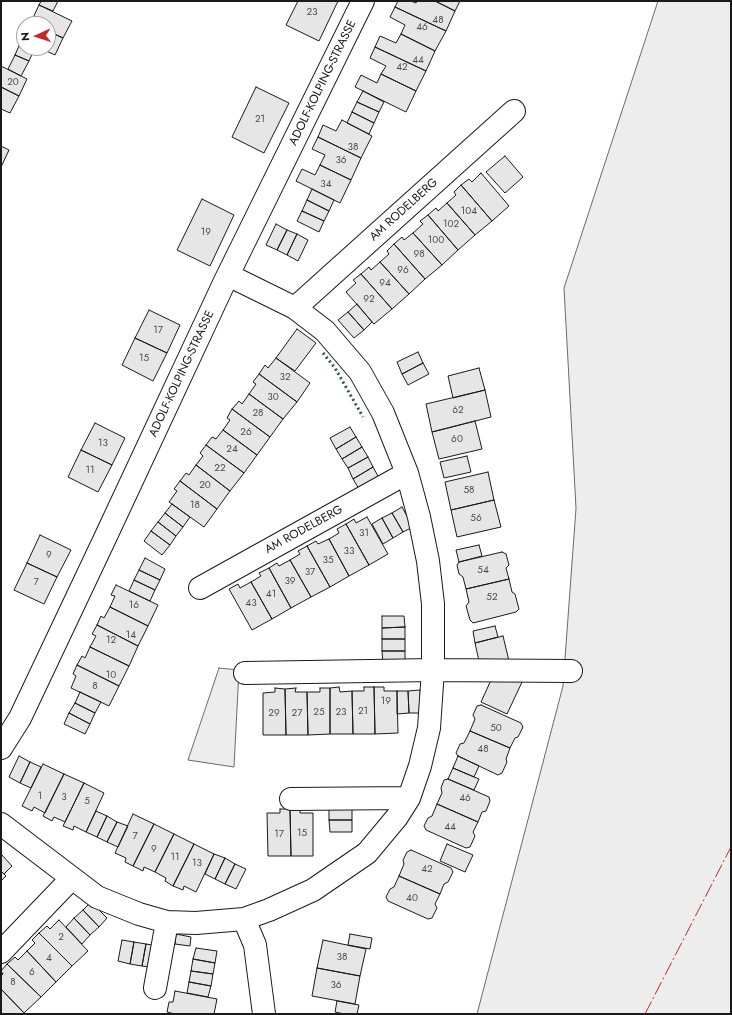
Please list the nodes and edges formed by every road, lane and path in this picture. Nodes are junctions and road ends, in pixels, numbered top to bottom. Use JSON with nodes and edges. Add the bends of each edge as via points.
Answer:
{"nodes":[{"id":1,"x":363,"y":1,"type":"edge"},
{"id":2,"x":514,"y":111,"type":"dead end"},
{"id":3,"x":228,"y":275,"type":"junction"},
{"id":4,"x":295,"y":308,"type":"junction"},
{"id":5,"x":407,"y":473,"type":"junction"},
{"id":6,"x":200,"y":588,"type":"dead end"},
{"id":7,"x":433,"y":670,"type":"junction"},
{"id":8,"x":571,"y":671,"type":"dead end"},
{"id":9,"x":245,"y":673,"type":"dead end"},
{"id":10,"x":1,"y":748,"type":"edge"},
{"id":11,"x":409,"y":798,"type":"junction"},
{"id":12,"x":291,"y":799,"type":"dead end"},
{"id":13,"x":1,"y":824,"type":"edge"},
{"id":14,"x":72,"y":878,"type":"junction"},
{"id":15,"x":244,"y":919,"type":"junction"},
{"id":16,"x":167,"y":922,"type":"junction"},
{"id":17,"x":1,"y":952,"type":"edge"},
{"id":18,"x":155,"y":988,"type":"dead end"},
{"id":19,"x":264,"y":1014,"type":"edge"}],
"edges":[{"from":1,"to":3,"type":"street","name":"ADOLF-KOLPING-STRASSE"},
{"from":2,"to":4,"type":"street","name":"AM RODELBERG"},
{"from":3,"to":4,"type":"street"},
{"from":3,"to":10,"type":"street","name":"ADOLF-KOLPING-STRASSE","via":[[20,718]]},
{"from":4,"to":5,"type":"street","via":[[325,331],[360,372],[383,413]]},
{"from":5,"to":6,"type":"street","name":"AM RODELBERG"},
{"from":5,"to":7,"type":"street","via":[[428,561],[433,604]]},
{"from":7,"to":8,"type":"street"},
{"from":7,"to":9,"type":"street"},
{"from":7,"to":11,"type":"street","via":[[429,728]]},
{"from":11,"to":12,"type":"street"},
{"from":11,"to":15,"type":"street","via":[[367,853],[313,890]]},
{"from":13,"to":14,"type":"street"},
{"from":14,"to":16,"type":"street","via":[[97,897]]},
{"from":14,"to":17,"type":"street"},
{"from":15,"to":16,"type":"street","via":[[196,923]]},
{"from":15,"to":19,"type":"street","via":[[255,945]]},
{"from":16,"to":18,"type":"street"}]}
